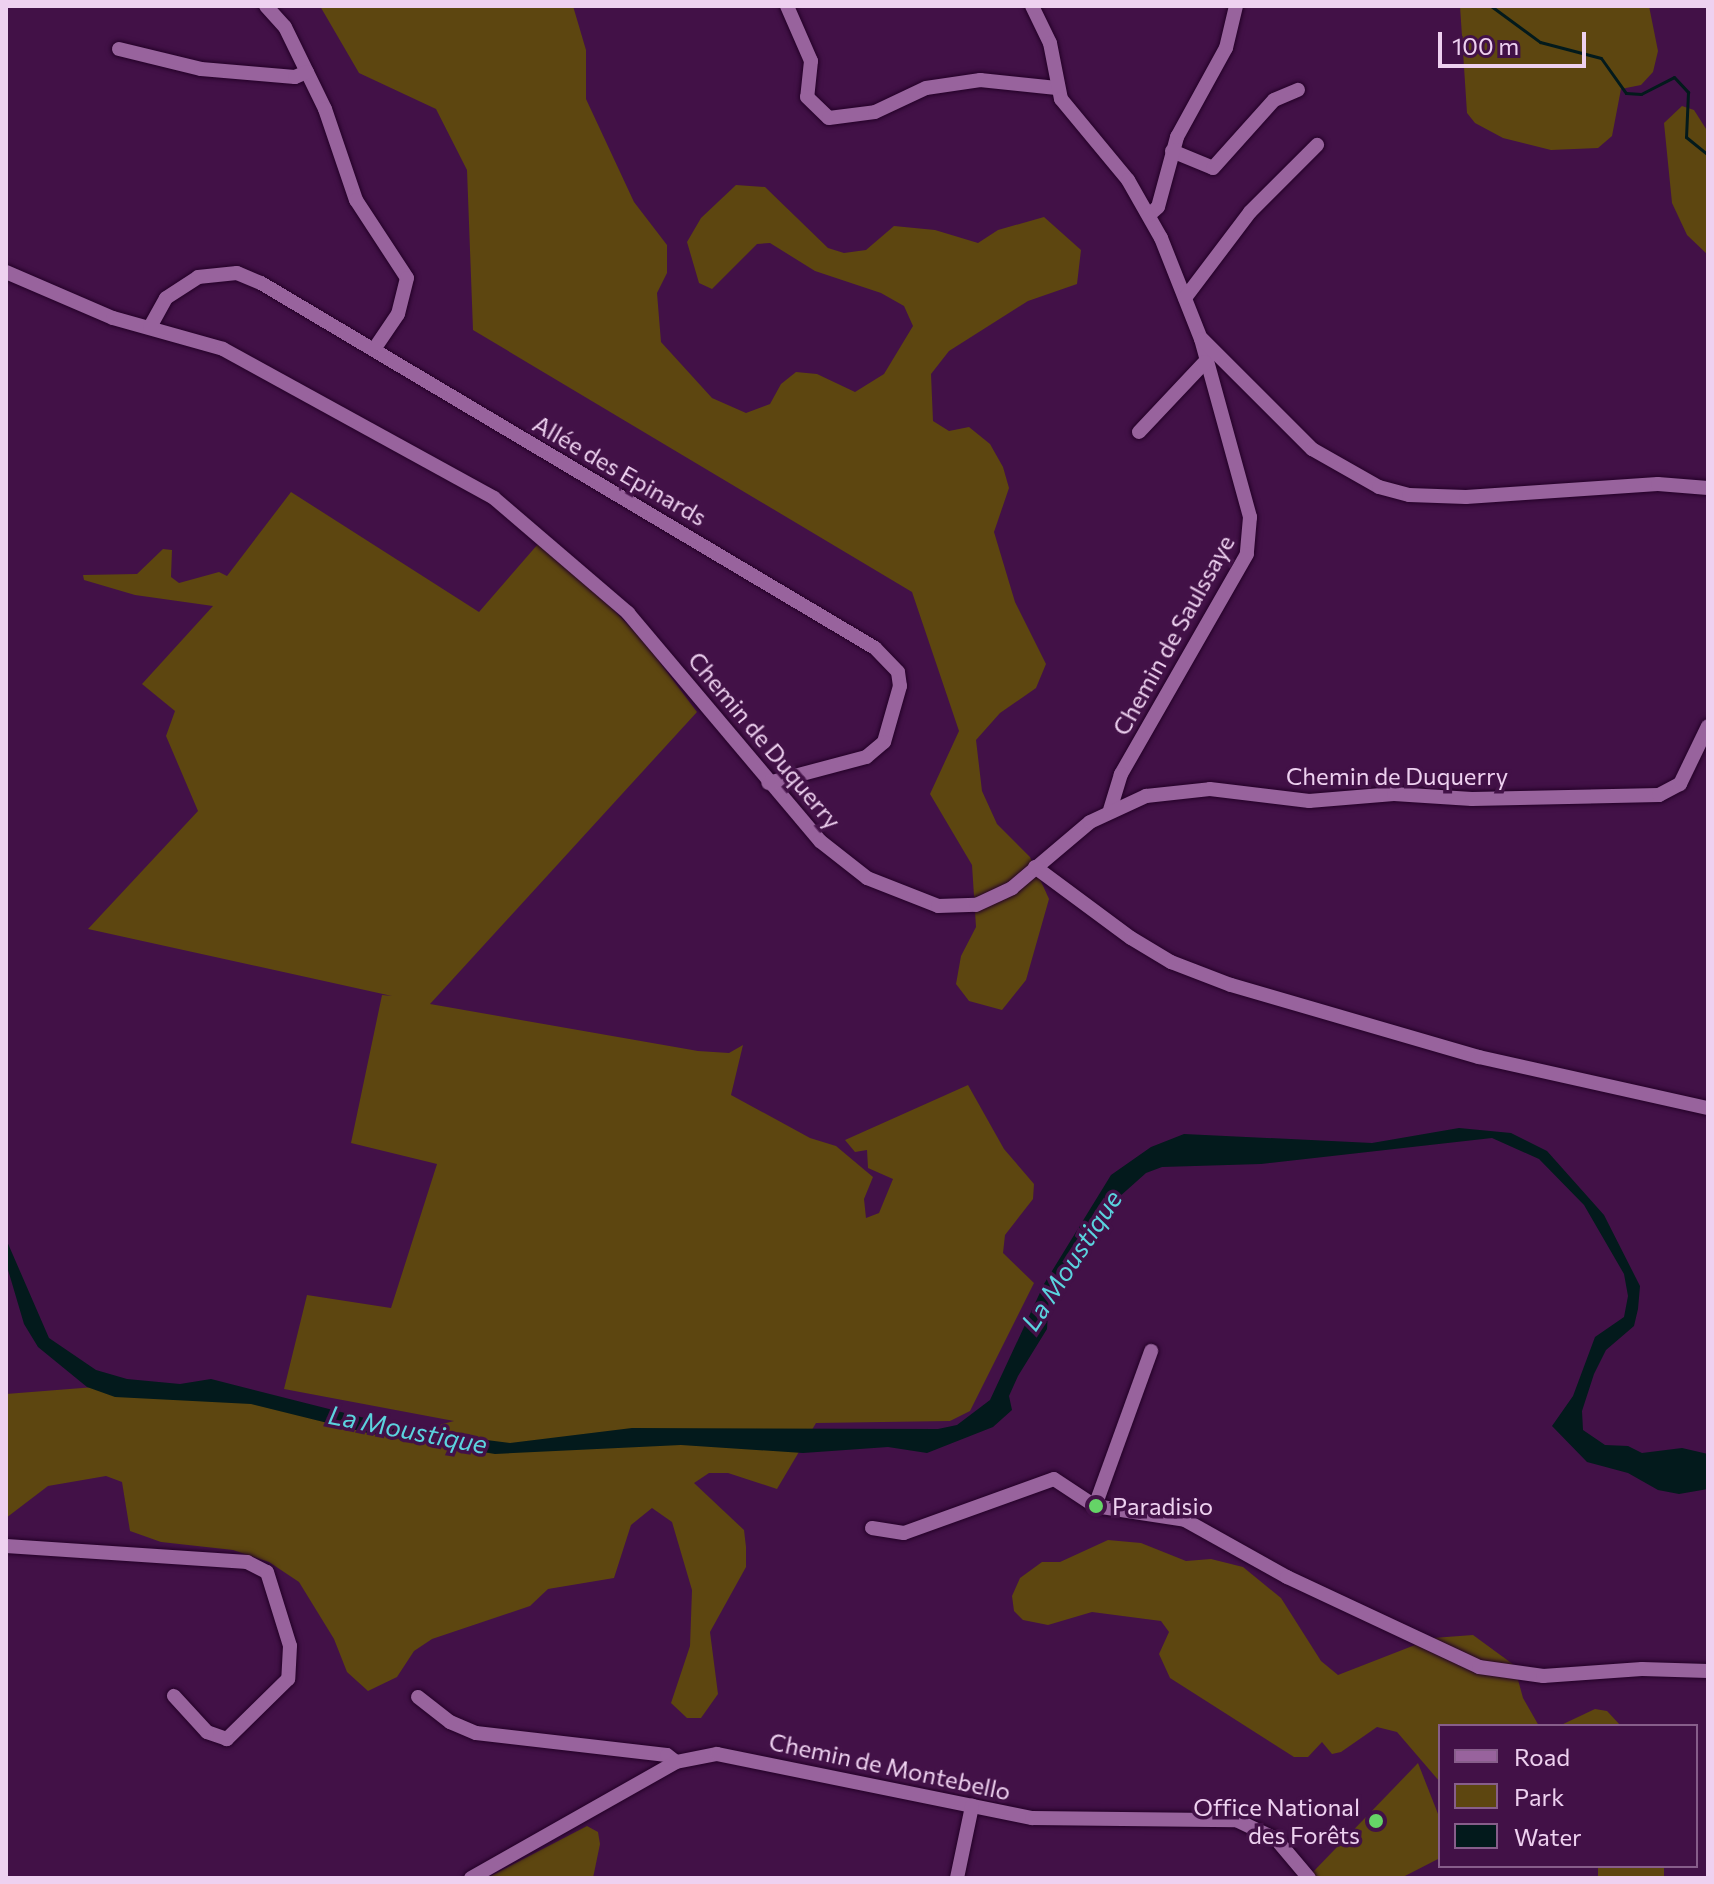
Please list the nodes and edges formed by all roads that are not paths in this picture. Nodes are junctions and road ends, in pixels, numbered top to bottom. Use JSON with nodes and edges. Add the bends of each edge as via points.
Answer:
{"nodes":[{"id":1,"x":266,"y":6,"type":"edge"},
{"id":2,"x":787,"y":6,"type":"edge"},
{"id":3,"x":1032,"y":6,"type":"edge"},
{"id":4,"x":1236,"y":6,"type":"edge"},
{"id":5,"x":119,"y":49,"type":"dead end"},
{"id":6,"x":307,"y":72,"type":"junction"},
{"id":7,"x":1057,"y":88,"type":"junction"},
{"id":8,"x":1298,"y":90,"type":"dead end"},
{"id":9,"x":1317,"y":145,"type":"dead end"},
{"id":10,"x":1172,"y":151,"type":"junction"},
{"id":11,"x":1149,"y":215,"type":"junction"},
{"id":12,"x":6,"y":272,"type":"edge"},
{"id":13,"x":1185,"y":298,"type":"junction"},
{"id":14,"x":150,"y":327,"type":"junction"},
{"id":15,"x":1201,"y":339,"type":"junction"},
{"id":16,"x":375,"y":348,"type":"junction"},
{"id":17,"x":1205,"y":362,"type":"junction"},
{"id":18,"x":1139,"y":432,"type":"dead end"},
{"id":19,"x":1708,"y":488,"type":"edge"},
{"id":20,"x":1708,"y":726,"type":"edge"},
{"id":21,"x":768,"y":783,"type":"junction"},
{"id":22,"x":1110,"y":810,"type":"junction"},
{"id":23,"x":1035,"y":867,"type":"junction"},
{"id":24,"x":1708,"y":1108,"type":"edge"},
{"id":25,"x":1151,"y":1351,"type":"dead end"},
{"id":26,"x":1095,"y":1506,"type":"junction"},
{"id":27,"x":872,"y":1528,"type":"dead end"},
{"id":28,"x":6,"y":1546,"type":"edge"},
{"id":29,"x":1708,"y":1671,"type":"edge"},
{"id":30,"x":174,"y":1696,"type":"dead end"},
{"id":31,"x":418,"y":1697,"type":"dead end"},
{"id":32,"x":676,"y":1762,"type":"junction"},
{"id":33,"x":972,"y":1806,"type":"junction"},
{"id":34,"x":471,"y":1878,"type":"edge"},
{"id":35,"x":957,"y":1878,"type":"edge"},
{"id":36,"x":1309,"y":1878,"type":"edge"}],
"edges":[{"from":1,"to":6,"type":"street","via":[[285,27]]},
{"from":2,"to":7,"type":"street","via":[[811,61],[807,97],[829,118],[875,112],[926,88],[980,80]]},
{"from":3,"to":7,"type":"street","via":[[1050,43]]},
{"from":4,"to":10,"type":"street","via":[[1226,48]]},
{"from":5,"to":6,"type":"street","via":[[201,69],[295,77]]},
{"from":6,"to":16,"type":"street","via":[[356,200],[407,278],[398,314]]},
{"from":7,"to":11,"type":"street"},
{"from":8,"to":10,"type":"street","via":[[1274,100],[1213,168]]},
{"from":9,"to":13,"type":"street","via":[[1250,212]]},
{"from":10,"to":11,"type":"street","via":[[1158,207]]},
{"from":11,"to":13,"type":"street"},
{"from":12,"to":14,"type":"street","name":"Chemin de Duquerry","via":[[113,318]]},
{"from":13,"to":15,"type":"street"},
{"from":14,"to":16,"type":"street","name":"Allée des Epinards","via":[[166,298],[198,277],[237,273]]},
{"from":14,"to":21,"type":"street","name":"Chemin de Duquerry","via":[[223,349],[512,512],[628,613]]},
{"from":15,"to":17,"type":"street","name":"Chemin de Saulssaye"},
{"from":15,"to":19,"type":"street","via":[[1312,449],[1379,487],[1409,495],[1466,497],[1658,484]]},
{"from":16,"to":21,"type":"street","name":"Allée des Epinards","via":[[816,611],[890,661],[898,672],[900,702],[876,751]]},
{"from":17,"to":18,"type":"street"},
{"from":17,"to":22,"type":"street","name":"Chemin de Saulssaye","via":[[1251,536],[1219,606],[1121,774]]},
{"from":20,"to":22,"type":"street","name":"Chemin de Duquerry","via":[[1680,784],[1659,795],[1458,799],[1394,794],[1309,801],[1210,789],[1170,791]]},
{"from":21,"to":23,"type":"street","name":"Chemin de Duquerry","via":[[846,863],[867,878],[938,906],[976,905],[1012,888]]},
{"from":22,"to":23,"type":"street","name":"Chemin de Duquerry"},
{"from":23,"to":24,"type":"street","via":[[1131,938],[1171,962],[1231,985],[1479,1057]]},
{"from":25,"to":26,"type":"street"},
{"from":26,"to":27,"type":"street","via":[[1059,1480],[1049,1480],[970,1513],[927,1520],[904,1533]]},
{"from":26,"to":29,"type":"street","via":[[1185,1520],[1311,1589],[1504,1674]]},
{"from":28,"to":30,"type":"street","via":[[247,1562],[267,1572],[290,1646],[288,1679],[227,1739],[207,1732]]},
{"from":31,"to":32,"type":"street","via":[[450,1722],[476,1733],[667,1755]]},
{"from":32,"to":33,"type":"street","name":"Chemin de Montebello","via":[[693,1756],[739,1757]]},
{"from":32,"to":34,"type":"street","name":"Chemin de Montebello"},
{"from":33,"to":35,"type":"street"},
{"from":33,"to":36,"type":"street","name":"Chemin de Montebello","via":[[1052,1820],[1236,1820],[1256,1825],[1276,1839]]}]}
